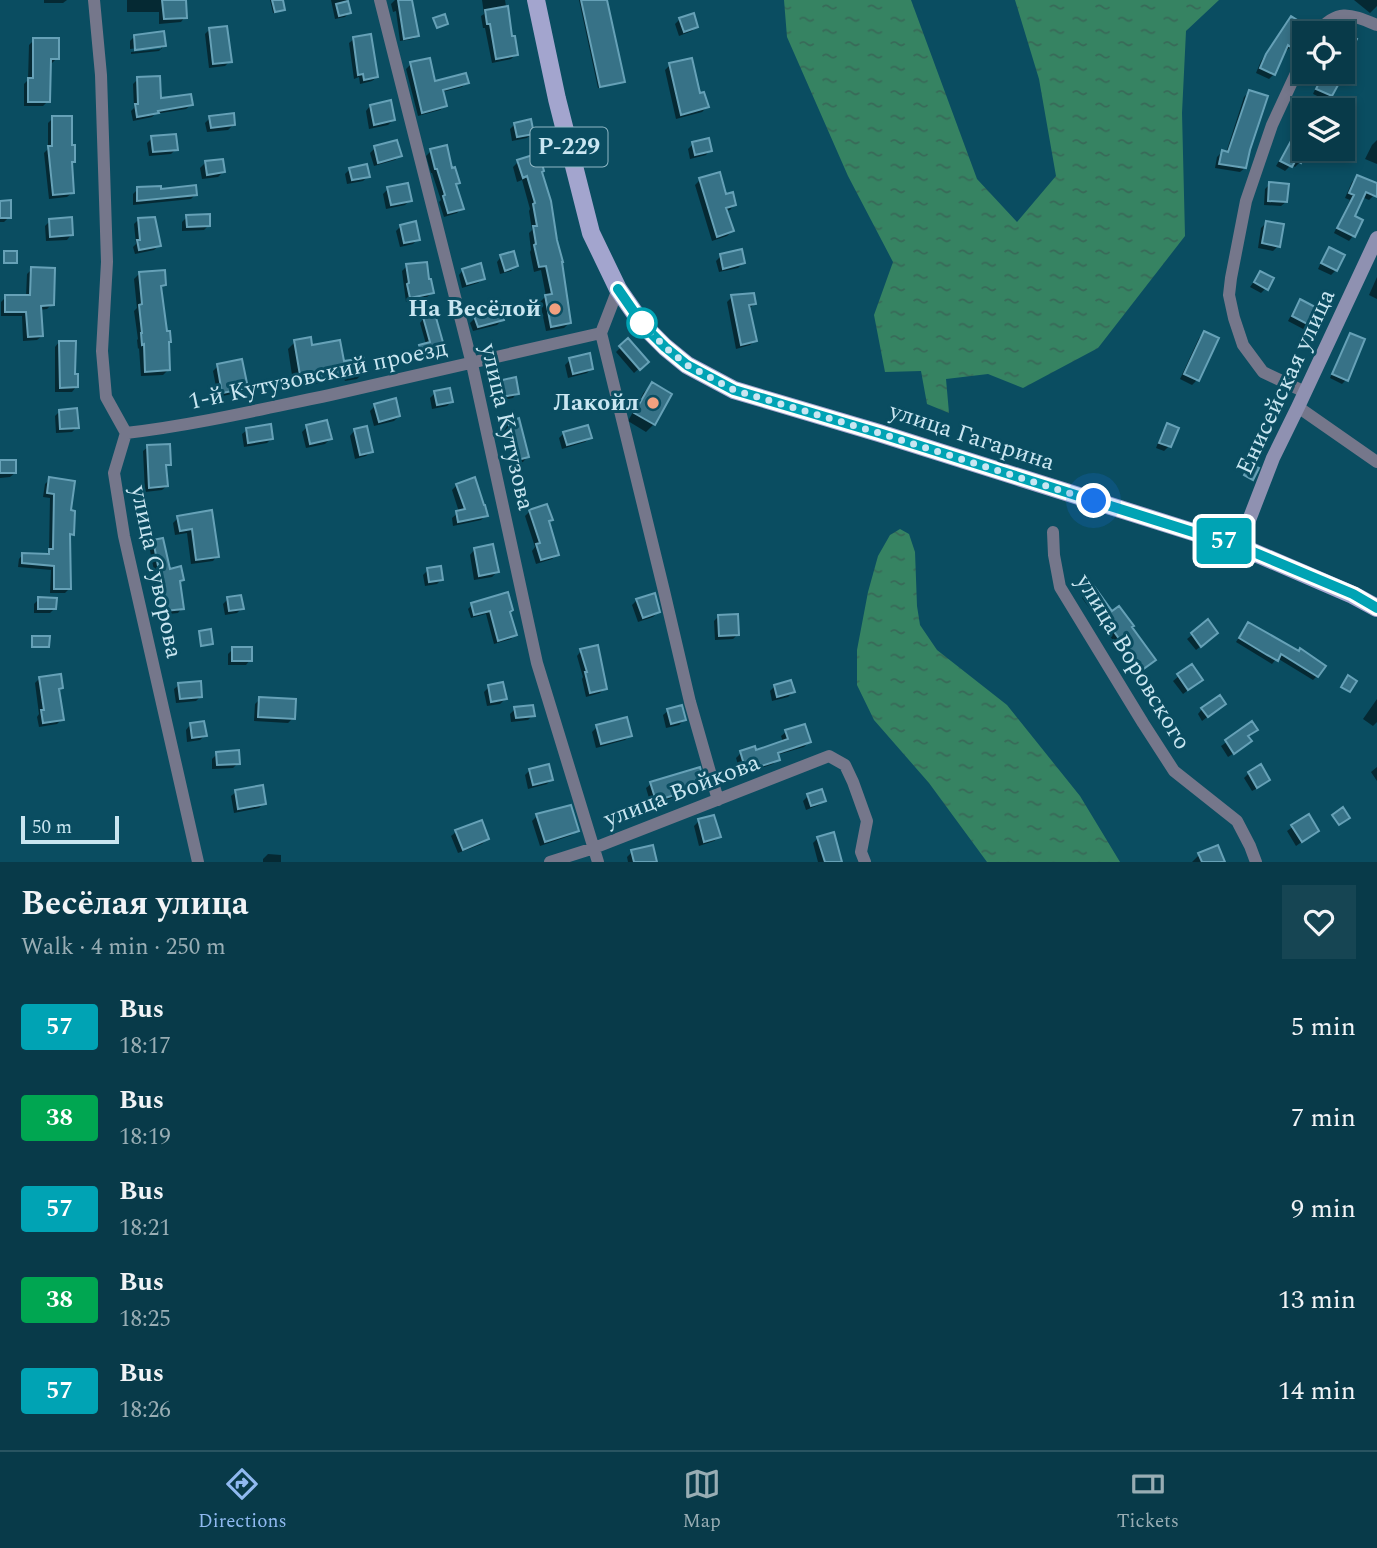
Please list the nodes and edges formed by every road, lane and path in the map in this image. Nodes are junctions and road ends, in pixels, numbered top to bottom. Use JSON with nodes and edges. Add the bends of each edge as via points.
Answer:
{"nodes":[{"id":1,"x":94,"y":0,"type":"edge"},
{"id":2,"x":380,"y":0,"type":"edge"},
{"id":3,"x":536,"y":0,"type":"edge"},
{"id":4,"x":1329,"y":21,"type":"edge"},
{"id":5,"x":1377,"y":25,"type":"edge"},
{"id":6,"x":1292,"y":82,"type":"edge"},
{"id":7,"x":1377,"y":238,"type":"edge"},
{"id":8,"x":618,"y":289,"type":"junction"},
{"id":9,"x":601,"y":332,"type":"junction"},
{"id":10,"x":472,"y":364,"type":"junction"},
{"id":11,"x":1305,"y":392,"type":"junction"},
{"id":12,"x":1298,"y":407,"type":"junction"},
{"id":13,"x":126,"y":433,"type":"junction"},
{"id":14,"x":1377,"y":462,"type":"edge"},
{"id":15,"x":1053,"y":532,"type":"dead end"},
{"id":16,"x":1239,"y":546,"type":"junction"},
{"id":17,"x":1377,"y":608,"type":"edge"},
{"id":18,"x":718,"y":800,"type":"junction"},
{"id":19,"x":594,"y":848,"type":"junction"},
{"id":20,"x":198,"y":862,"type":"edge"},
{"id":21,"x":550,"y":862,"type":"edge"},
{"id":22,"x":598,"y":862,"type":"edge"},
{"id":23,"x":864,"y":862,"type":"edge"},
{"id":24,"x":1256,"y":862,"type":"edge"}],
"edges":[{"from":1,"to":13,"type":"street","via":[[107,262],[102,351],[106,397]]},
{"from":2,"to":10,"type":"street","name":"улица Кутузова"},
{"from":3,"to":8,"type":"main road","number":"Р-229","via":[[591,233]]},
{"from":4,"to":5,"type":"street","via":[[1341,15],[1355,16]]},
{"from":6,"to":11,"type":"street","via":[[1249,191],[1230,295],[1243,345],[1263,372]]},
{"from":7,"to":11,"type":"street","name":"Енисейская улица"},
{"from":8,"to":9,"type":"street"},
{"from":8,"to":16,"type":"main road","name":"улица Гагарина","number":"Р-229","via":[[665,347],[687,365],[734,390]]},
{"from":9,"to":10,"type":"street","name":"1-й Кутузовский проезд"},
{"from":9,"to":18,"type":"street"},
{"from":10,"to":13,"type":"street","name":"1-й Кутузовский проезд","via":[[175,427]]},
{"from":10,"to":19,"type":"street","name":"улица Кутузова","via":[[537,663]]},
{"from":11,"to":12,"type":"street","name":"Енисейская улица"},
{"from":12,"to":14,"type":"street"},
{"from":12,"to":16,"type":"street","name":"Енисейская улица","via":[[1272,458]]},
{"from":13,"to":20,"type":"street","name":"улица Суворова","via":[[114,473],[124,536]]},
{"from":15,"to":24,"type":"street","name":"улица Воровского","via":[[1060,587],[1143,723],[1174,771],[1237,821]]},
{"from":16,"to":17,"type":"main road","name":"улица Гагарина","number":"Р-229"},
{"from":18,"to":19,"type":"street","name":"улица Войкова"},
{"from":18,"to":23,"type":"street","name":"улица Войкова","via":[[829,756],[845,765],[867,821],[861,852]]},
{"from":19,"to":21,"type":"street","name":"улица Войкова"},
{"from":19,"to":22,"type":"street","name":"улица Кутузова"}]}
